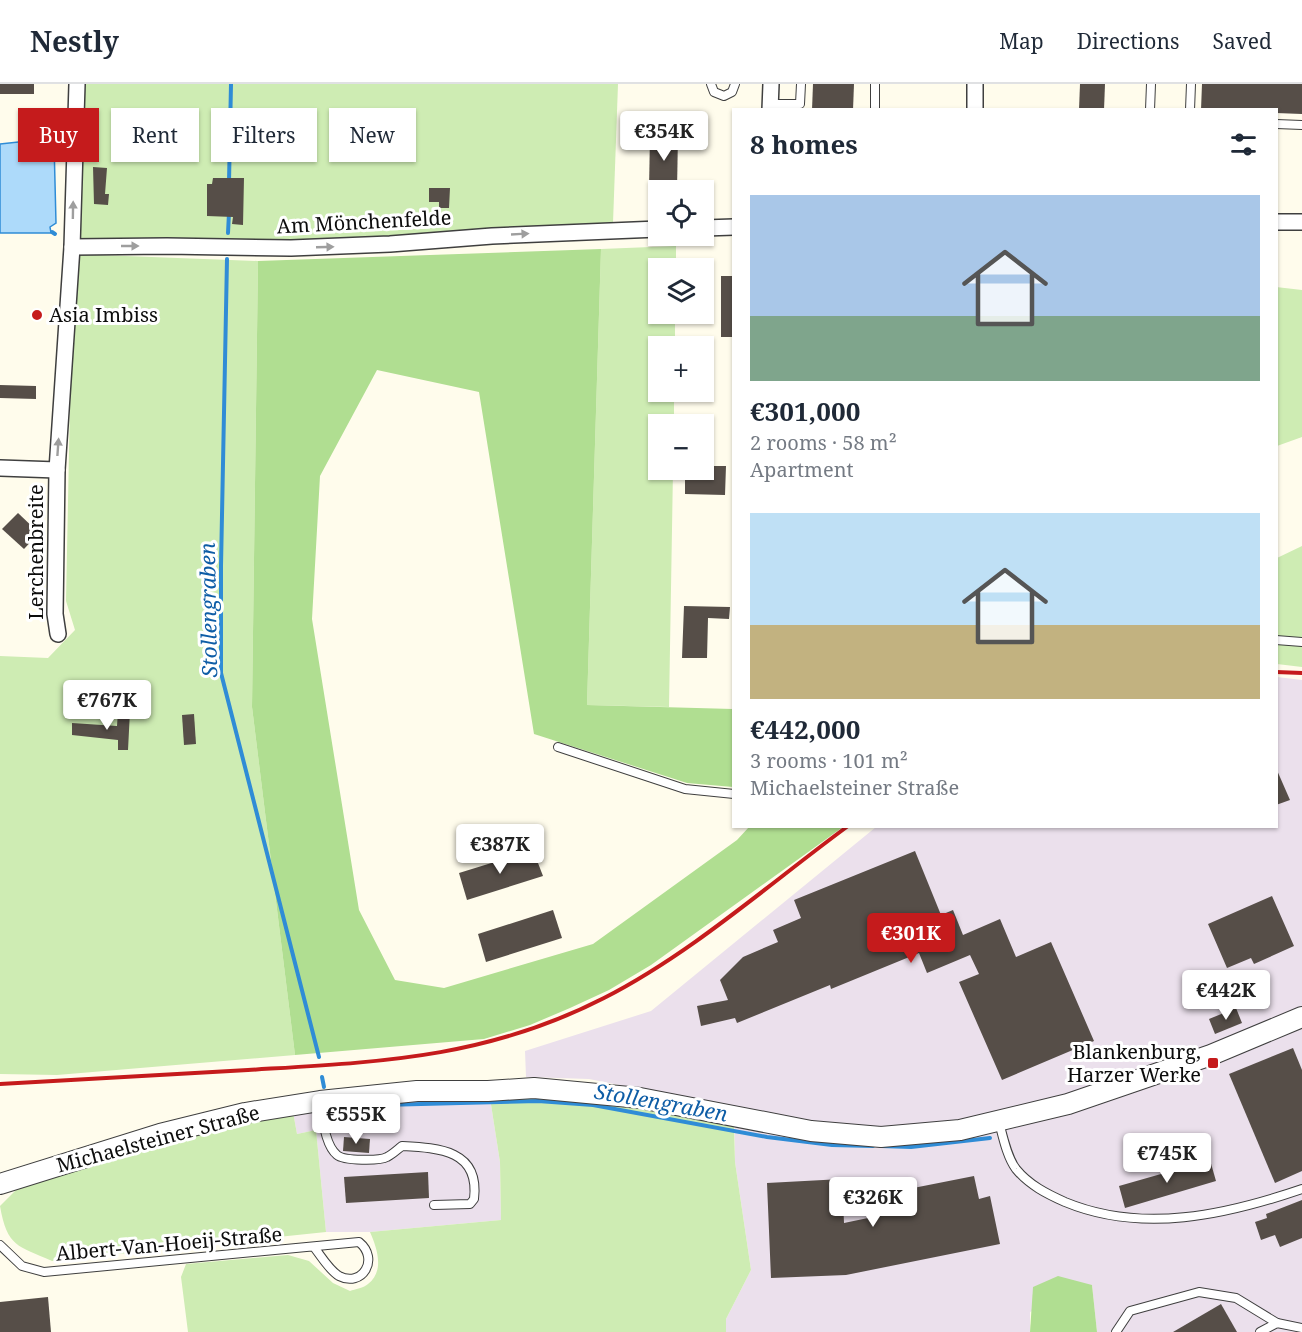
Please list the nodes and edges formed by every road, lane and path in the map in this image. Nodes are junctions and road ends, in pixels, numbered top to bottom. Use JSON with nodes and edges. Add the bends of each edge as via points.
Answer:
{"nodes":[{"id":1,"x":76,"y":84,"type":"edge"},
{"id":2,"x":711,"y":84,"type":"edge"},
{"id":3,"x":735,"y":84,"type":"edge"},
{"id":4,"x":771,"y":84,"type":"edge"},
{"id":5,"x":801,"y":84,"type":"edge"},
{"id":6,"x":875,"y":84,"type":"edge"},
{"id":7,"x":975,"y":84,"type":"edge"},
{"id":8,"x":1151,"y":84,"type":"edge"},
{"id":9,"x":1191,"y":84,"type":"edge"},
{"id":10,"x":770,"y":107,"type":"edge"},
{"id":11,"x":875,"y":108,"type":"edge"},
{"id":12,"x":975,"y":108,"type":"edge"},
{"id":13,"x":1150,"y":108,"type":"edge"},
{"id":14,"x":1190,"y":108,"type":"edge"},
{"id":15,"x":1278,"y":124,"type":"edge"},
{"id":16,"x":1302,"y":125,"type":"edge"},
{"id":17,"x":1278,"y":222,"type":"edge"},
{"id":18,"x":1302,"y":222,"type":"edge"},
{"id":19,"x":732,"y":227,"type":"edge"},
{"id":20,"x":714,"y":228,"type":"edge"},
{"id":21,"x":648,"y":229,"type":"edge"},
{"id":22,"x":72,"y":247,"type":"junction"},
{"id":23,"x":0,"y":468,"type":"edge"},
{"id":24,"x":57,"y":470,"type":"junction"},
{"id":25,"x":58,"y":634,"type":"dead end"},
{"id":26,"x":1278,"y":640,"type":"edge"},
{"id":27,"x":1302,"y":642,"type":"edge"},
{"id":28,"x":558,"y":747,"type":"dead end"},
{"id":29,"x":732,"y":794,"type":"edge"},
{"id":30,"x":1302,"y":1017,"type":"edge"},
{"id":31,"x":320,"y":1101,"type":"junction"},
{"id":32,"x":999,"y":1120,"type":"junction"},
{"id":33,"x":0,"y":1184,"type":"edge"},
{"id":34,"x":1302,"y":1189,"type":"edge"},
{"id":35,"x":434,"y":1205,"type":"dead end"},
{"id":36,"x":0,"y":1245,"type":"edge"},
{"id":37,"x":314,"y":1247,"type":"junction"},
{"id":38,"x":1277,"y":1323,"type":"junction"},
{"id":39,"x":1302,"y":1328,"type":"edge"},
{"id":40,"x":1116,"y":1332,"type":"edge"},
{"id":41,"x":1260,"y":1332,"type":"edge"}],
"edges":[{"from":22,"to":1,"type":"street","name":"Lerchenbreite","one_way":true},
{"from":2,"to":3,"type":"lane","via":[[714,92],[724,96],[732,92]]},
{"from":4,"to":10,"type":"street"},
{"from":5,"to":10,"type":"lane","via":[[800,104]]},
{"from":6,"to":11,"type":"lane"},
{"from":7,"to":12,"type":"street"},
{"from":8,"to":13,"type":"lane"},
{"from":9,"to":14,"type":"lane"},
{"from":15,"to":16,"type":"lane"},
{"from":17,"to":18,"type":"street"},
{"from":19,"to":20,"type":"street"},
{"from":22,"to":21,"type":"street","name":"Am Mönchenfelde","one_way":true,"via":[[291,248]]},
{"from":24,"to":22,"type":"street","name":"Lerchenbreite","one_way":true},
{"from":23,"to":24,"type":"street","name":"Lerchenbreite"},
{"from":24,"to":25,"type":"street","name":"Lerchenbreite"},
{"from":26,"to":27,"type":"lane"},
{"from":28,"to":29,"type":"lane","via":[[684,789]]},
{"from":30,"to":32,"type":"street","name":"Michaelsteiner Straße","via":[[1211,1055],[1079,1101]]},
{"from":31,"to":32,"type":"street","name":"Michaelsteiner Straße","via":[[417,1091],[534,1088],[640,1098],[811,1131],[880,1137],[960,1130]]},
{"from":31,"to":33,"type":"street","name":"Michaelsteiner Straße","via":[[245,1113],[160,1134]]},
{"from":31,"to":35,"type":"lane","via":[[321,1115],[338,1155],[348,1159],[386,1158],[402,1146],[440,1149],[466,1163],[473,1175],[474,1199],[470,1204]]},
{"from":32,"to":34,"type":"lane","via":[[1016,1168],[1041,1192],[1107,1216],[1143,1220],[1200,1215],[1247,1208]]},
{"from":36,"to":37,"type":"lane","name":"Albert-Van-Hoeij-Straße","via":[[22,1266],[44,1272]]},
{"from":37,"to":37,"type":"lane","name":"Albert-Van-Hoeij-Straße","via":[[359,1242],[369,1258],[367,1270],[350,1279],[339,1276]]},
{"from":38,"to":39,"type":"lane"},
{"from":38,"to":40,"type":"lane","via":[[1236,1298],[1199,1292],[1130,1311]]},
{"from":38,"to":41,"type":"lane"}]}
